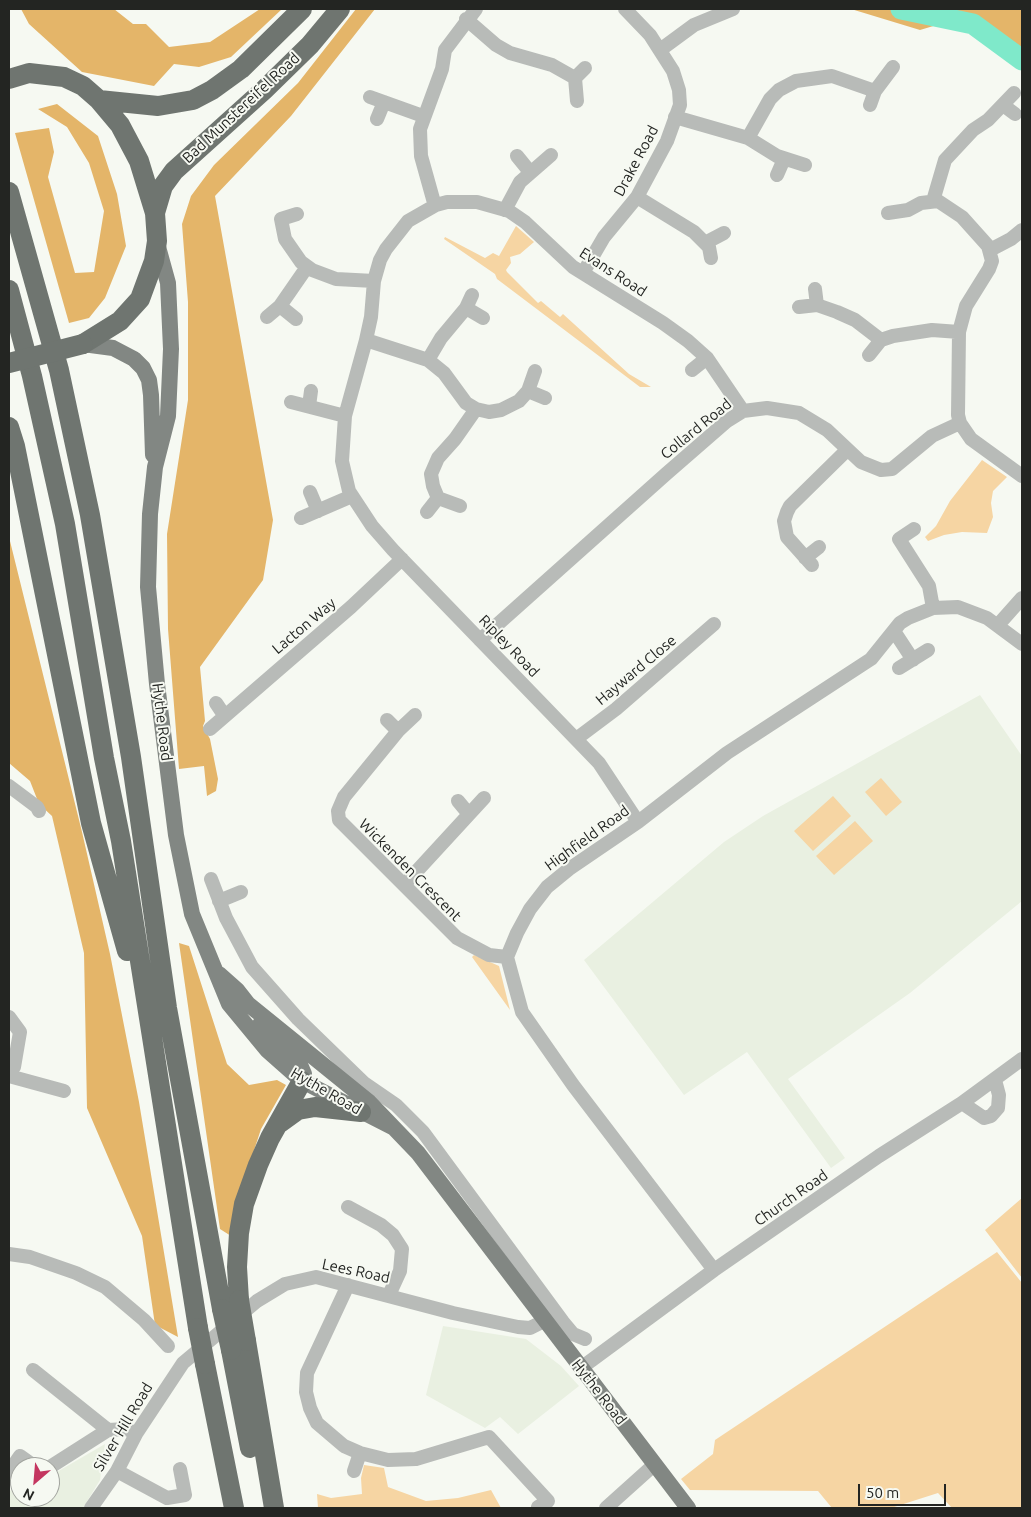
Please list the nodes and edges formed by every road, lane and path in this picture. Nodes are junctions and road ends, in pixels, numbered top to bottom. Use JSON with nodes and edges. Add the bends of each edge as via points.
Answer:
{"nodes":[{"id":1,"x":302,"y":9,"type":"edge"},
{"id":2,"x":340,"y":9,"type":"edge"},
{"id":3,"x":476,"y":9,"type":"edge"},
{"id":4,"x":625,"y":9,"type":"edge"},
{"id":5,"x":728,"y":10,"type":"edge"},
{"id":6,"x":466,"y":19,"type":"junction"},
{"id":7,"x":660,"y":50,"type":"junction"},
{"id":8,"x":893,"y":67,"type":"dead end"},
{"id":9,"x":15,"y":77,"type":"edge"},
{"id":10,"x":875,"y":91,"type":"junction"},
{"id":11,"x":1014,"y":94,"type":"dead end"},
{"id":12,"x":370,"y":97,"type":"dead end"},
{"id":13,"x":99,"y":100,"type":"junction"},
{"id":14,"x":577,"y":101,"type":"dead end"},
{"id":15,"x":384,"y":102,"type":"junction"},
{"id":16,"x":870,"y":105,"type":"dead end"},
{"id":17,"x":1003,"y":105,"type":"junction"},
{"id":18,"x":1015,"y":114,"type":"dead end"},
{"id":19,"x":423,"y":116,"type":"junction"},
{"id":20,"x":675,"y":117,"type":"junction"},
{"id":21,"x":377,"y":118,"type":"dead end"},
{"id":22,"x":748,"y":138,"type":"junction"},
{"id":23,"x":551,"y":155,"type":"dead end"},
{"id":24,"x":517,"y":156,"type":"dead end"},
{"id":25,"x":784,"y":159,"type":"junction"},
{"id":26,"x":805,"y":165,"type":"dead end"},
{"id":27,"x":530,"y":172,"type":"junction"},
{"id":28,"x":776,"y":175,"type":"dead end"},
{"id":29,"x":9,"y":192,"type":"edge"},
{"id":30,"x":637,"y":197,"type":"junction"},
{"id":31,"x":932,"y":201,"type":"junction"},
{"id":32,"x":436,"y":205,"type":"junction"},
{"id":33,"x":505,"y":210,"type":"junction"},
{"id":34,"x":888,"y":213,"type":"dead end"},
{"id":35,"x":155,"y":214,"type":"junction"},
{"id":36,"x":297,"y":214,"type":"dead end"},
{"id":37,"x":1022,"y":230,"type":"edge"},
{"id":38,"x":724,"y":233,"type":"dead end"},
{"id":39,"x":157,"y":241,"type":"junction"},
{"id":40,"x":706,"y":243,"type":"junction"},
{"id":41,"x":990,"y":250,"type":"junction"},
{"id":42,"x":711,"y":258,"type":"dead end"},
{"id":43,"x":307,"y":266,"type":"junction"},
{"id":44,"x":584,"y":273,"type":"junction"},
{"id":45,"x":374,"y":281,"type":"junction"},
{"id":46,"x":815,"y":289,"type":"dead end"},
{"id":47,"x":9,"y":290,"type":"edge"},
{"id":48,"x":817,"y":305,"type":"junction"},
{"id":49,"x":280,"y":306,"type":"junction"},
{"id":50,"x":799,"y":307,"type":"dead end"},
{"id":51,"x":267,"y":316,"type":"dead end"},
{"id":52,"x":483,"y":318,"type":"dead end"},
{"id":53,"x":296,"y":319,"type":"dead end"},
{"id":54,"x":959,"y":332,"type":"junction"},
{"id":55,"x":366,"y":340,"type":"junction"},
{"id":56,"x":881,"y":340,"type":"junction"},
{"id":57,"x":83,"y":344,"type":"junction"},
{"id":58,"x":869,"y":355,"type":"dead end"},
{"id":59,"x":707,"y":358,"type":"junction"},
{"id":60,"x":428,"y":360,"type":"junction"},
{"id":61,"x":9,"y":364,"type":"edge"},
{"id":62,"x":692,"y":370,"type":"dead end"},
{"id":63,"x":535,"y":371,"type":"dead end"},
{"id":64,"x":312,"y":391,"type":"dead end"},
{"id":65,"x":528,"y":391,"type":"junction"},
{"id":66,"x":545,"y":398,"type":"dead end"},
{"id":67,"x":291,"y":402,"type":"dead end"},
{"id":68,"x":309,"y":406,"type":"junction"},
{"id":69,"x":476,"y":408,"type":"junction"},
{"id":70,"x":743,"y":411,"type":"junction"},
{"id":71,"x":345,"y":416,"type":"junction"},
{"id":72,"x":960,"y":423,"type":"junction"},
{"id":73,"x":9,"y":427,"type":"edge"},
{"id":74,"x":847,"y":450,"type":"junction"},
{"id":75,"x":155,"y":467,"type":"junction"},
{"id":76,"x":1022,"y":476,"type":"edge"},
{"id":77,"x":310,"y":492,"type":"dead end"},
{"id":78,"x":352,"y":496,"type":"junction"},
{"id":79,"x":438,"y":498,"type":"junction"},
{"id":80,"x":460,"y":506,"type":"dead end"},
{"id":81,"x":318,"y":510,"type":"junction"},
{"id":82,"x":427,"y":512,"type":"dead end"},
{"id":83,"x":301,"y":518,"type":"dead end"},
{"id":84,"x":914,"y":529,"type":"dead end"},
{"id":85,"x":819,"y":547,"type":"dead end"},
{"id":86,"x":402,"y":559,"type":"junction"},
{"id":87,"x":1022,"y":598,"type":"edge"},
{"id":88,"x":934,"y":608,"type":"junction"},
{"id":89,"x":714,"y":624,"type":"dead end"},
{"id":90,"x":998,"y":625,"type":"junction"},
{"id":91,"x":894,"y":631,"type":"junction"},
{"id":92,"x":480,"y":640,"type":"junction"},
{"id":93,"x":1022,"y":644,"type":"edge"},
{"id":94,"x":928,"y":650,"type":"dead end"},
{"id":95,"x":913,"y":660,"type":"junction"},
{"id":96,"x":899,"y":668,"type":"dead end"},
{"id":97,"x":216,"y":703,"type":"dead end"},
{"id":98,"x":224,"y":715,"type":"junction"},
{"id":99,"x":415,"y":715,"type":"dead end"},
{"id":100,"x":386,"y":720,"type":"dead end"},
{"id":101,"x":210,"y":729,"type":"dead end"},
{"id":102,"x":398,"y":731,"type":"junction"},
{"id":103,"x":576,"y":739,"type":"junction"},
{"id":104,"x":9,"y":786,"type":"edge"},
{"id":105,"x":484,"y":798,"type":"dead end"},
{"id":106,"x":458,"y":801,"type":"dead end"},
{"id":107,"x":39,"y":811,"type":"dead end"},
{"id":108,"x":468,"y":813,"type":"junction"},
{"id":109,"x":638,"y":822,"type":"junction"},
{"id":110,"x":211,"y":879,"type":"dead end"},
{"id":111,"x":404,"y":886,"type":"junction"},
{"id":112,"x":241,"y":892,"type":"dead end"},
{"id":113,"x":219,"y":901,"type":"junction"},
{"id":114,"x":507,"y":957,"type":"junction"},
{"id":115,"x":216,"y":970,"type":"junction"},
{"id":116,"x":248,"y":1004,"type":"junction"},
{"id":117,"x":9,"y":1017,"type":"edge"},
{"id":118,"x":150,"y":1034,"type":"junction"},
{"id":119,"x":1022,"y":1059,"type":"edge"},
{"id":120,"x":9,"y":1072,"type":"edge"},
{"id":121,"x":9,"y":1076,"type":"edge"},
{"id":122,"x":995,"y":1080,"type":"junction"},
{"id":123,"x":302,"y":1081,"type":"junction"},
{"id":124,"x":64,"y":1091,"type":"dead end"},
{"id":125,"x":962,"y":1103,"type":"junction"},
{"id":126,"x":361,"y":1112,"type":"junction"},
{"id":127,"x":408,"y":1116,"type":"junction"},
{"id":128,"x":278,"y":1124,"type":"junction"},
{"id":129,"x":394,"y":1128,"type":"junction"},
{"id":130,"x":348,"y":1207,"type":"dead end"},
{"id":131,"x":9,"y":1254,"type":"edge"},
{"id":132,"x":714,"y":1270,"type":"junction"},
{"id":133,"x":516,"y":1271,"type":"junction"},
{"id":134,"x":348,"y":1285,"type":"junction"},
{"id":135,"x":389,"y":1294,"type":"junction"},
{"id":136,"x":231,"y":1305,"type":"junction"},
{"id":137,"x":544,"y":1321,"type":"junction"},
{"id":138,"x":585,"y":1339,"type":"dead end"},
{"id":139,"x":168,"y":1346,"type":"dead end"},
{"id":140,"x":238,"y":1346,"type":"junction"},
{"id":141,"x":184,"y":1363,"type":"joint"},
{"id":142,"x":581,"y":1368,"type":"junction"},
{"id":143,"x":32,"y":1370,"type":"dead end"},
{"id":144,"x":108,"y":1430,"type":"junction"},
{"id":145,"x":136,"y":1434,"type":"junction"},
{"id":146,"x":360,"y":1453,"type":"junction"},
{"id":147,"x":60,"y":1461,"type":"edge"},
{"id":148,"x":655,"y":1464,"type":"junction"},
{"id":149,"x":180,"y":1469,"type":"dead end"},
{"id":150,"x":117,"y":1471,"type":"junction"},
{"id":151,"x":354,"y":1471,"type":"dead end"},
{"id":152,"x":538,"y":1507,"type":"dead end"},
{"id":153,"x":91,"y":1508,"type":"edge"},
{"id":154,"x":234,"y":1508,"type":"edge"},
{"id":155,"x":262,"y":1508,"type":"edge"},
{"id":156,"x":274,"y":1508,"type":"edge"},
{"id":157,"x":606,"y":1508,"type":"edge"},
{"id":158,"x":688,"y":1508,"type":"edge"}],
"edges":[{"from":1,"to":13,"type":"highway","name":"Bad Munstereifel Road","via":[[241,69],[193,100],[158,106]]},
{"from":2,"to":35,"type":"highway","name":"Bad Munstereifel Road","via":[[310,45],[264,90],[174,171],[163,186]]},
{"from":3,"to":6,"type":"street"},
{"from":4,"to":7,"type":"street","name":"Drake Road"},
{"from":5,"to":7,"type":"street","via":[[694,25]]},
{"from":6,"to":14,"type":"street","via":[[510,53],[580,73]]},
{"from":6,"to":19,"type":"street","via":[[446,50]]},
{"from":7,"to":20,"type":"street","name":"Drake Road","via":[[673,71],[679,90],[680,105]]},
{"from":8,"to":10,"type":"street"},
{"from":9,"to":13,"type":"highway","via":[[44,74],[64,77],[83,86]]},
{"from":10,"to":16,"type":"street"},
{"from":10,"to":22,"type":"street","via":[[832,76],[796,80],[770,99]]},
{"from":11,"to":17,"type":"street"},
{"from":12,"to":15,"type":"street"},
{"from":13,"to":35,"type":"highway","via":[[120,125],[138,161]]},
{"from":15,"to":19,"type":"street"},
{"from":15,"to":21,"type":"street"},
{"from":17,"to":18,"type":"street"},
{"from":17,"to":31,"type":"street","via":[[944,160]]},
{"from":19,"to":32,"type":"street","via":[[421,156]]},
{"from":20,"to":22,"type":"street"},
{"from":20,"to":30,"type":"street","name":"Drake Road","via":[[668,141]]},
{"from":22,"to":25,"type":"street"},
{"from":23,"to":27,"type":"street"},
{"from":24,"to":27,"type":"street"},
{"from":25,"to":26,"type":"street"},
{"from":25,"to":28,"type":"street"},
{"from":27,"to":33,"type":"street","via":[[520,182]]},
{"from":29,"to":136,"type":"highway","via":[[58,370],[90,515],[131,758],[167,1008]]},
{"from":30,"to":40,"type":"street","via":[[687,227]]},
{"from":30,"to":44,"type":"street","name":"Drake Road","via":[[604,237]]},
{"from":31,"to":34,"type":"street"},
{"from":31,"to":41,"type":"street","via":[[951,207],[983,238]]},
{"from":32,"to":33,"type":"street","name":"Evans Road","via":[[477,202]]},
{"from":32,"to":45,"type":"street","name":"Ripley Road","via":[[408,220],[386,249]]},
{"from":33,"to":44,"type":"street","name":"Evans Road","via":[[525,222],[561,258]]},
{"from":35,"to":39,"type":"highway"},
{"from":36,"to":43,"type":"street","via":[[281,219],[285,238],[295,255]]},
{"from":37,"to":41,"type":"street"},
{"from":38,"to":40,"type":"street"},
{"from":39,"to":57,"type":"highway","via":[[154,261],[140,299],[120,321]]},
{"from":39,"to":75,"type":"main road","name":"Hythe Road","via":[[168,283],[171,349],[168,416]]},
{"from":40,"to":42,"type":"street"},
{"from":41,"to":54,"type":"street","via":[[990,269],[966,306]]},
{"from":43,"to":45,"type":"street","via":[[336,280]]},
{"from":43,"to":49,"type":"street"},
{"from":44,"to":59,"type":"street","name":"Evans Road","via":[[663,323]]},
{"from":45,"to":55,"type":"street","name":"Ripley Road"},
{"from":46,"to":48,"type":"street"},
{"from":47,"to":118,"type":"highway","via":[[65,524],[121,841]]},
{"from":48,"to":50,"type":"street"},
{"from":48,"to":56,"type":"street","via":[[855,320]]},
{"from":49,"to":51,"type":"street"},
{"from":49,"to":53,"type":"street"},
{"from":52,"to":60,"type":"street","via":[[469,302]]},
{"from":54,"to":56,"type":"street","via":[[914,331]]},
{"from":54,"to":72,"type":"street","via":[[957,406]]},
{"from":55,"to":60,"type":"street"},
{"from":55,"to":71,"type":"street","name":"Ripley Road"},
{"from":56,"to":58,"type":"street"},
{"from":57,"to":61,"type":"highway","bridge":true},
{"from":57,"to":75,"type":"main road","name":"Hythe Road","via":[[123,352],[143,368],[151,394]]},
{"from":59,"to":62,"type":"street"},
{"from":59,"to":70,"type":"street","name":"Evans Road"},
{"from":60,"to":69,"type":"street","via":[[444,373],[466,403]]},
{"from":63,"to":65,"type":"street"},
{"from":64,"to":68,"type":"street"},
{"from":65,"to":66,"type":"street"},
{"from":65,"to":69,"type":"street","via":[[519,401],[501,410],[488,412]]},
{"from":67,"to":68,"type":"street"},
{"from":68,"to":71,"type":"street"},
{"from":69,"to":79,"type":"street","via":[[456,440],[433,467],[432,486]]},
{"from":70,"to":74,"type":"street","name":"Collard Road","via":[[767,408],[799,412],[827,430]]},
{"from":70,"to":92,"type":"street","name":"Collard Road","via":[[666,474]]},
{"from":71,"to":78,"type":"street","name":"Ripley Road","via":[[342,461]]},
{"from":72,"to":74,"type":"street","name":"Collard Road","via":[[932,436],[892,469],[871,468]]},
{"from":72,"to":76,"type":"street","via":[[978,446]]},
{"from":73,"to":118,"type":"highway","via":[[92,823]]},
{"from":74,"to":85,"type":"street","via":[[790,506],[784,522],[787,537],[809,562]]},
{"from":75,"to":115,"type":"main road","name":"Hythe Road","via":[[147,550],[157,684],[181,867],[192,914]]},
{"from":77,"to":81,"type":"street"},
{"from":78,"to":81,"type":"street"},
{"from":78,"to":86,"type":"street","name":"Ripley Road","via":[[372,526]]},
{"from":79,"to":80,"type":"street"},
{"from":79,"to":82,"type":"street"},
{"from":81,"to":83,"type":"street"},
{"from":84,"to":88,"type":"street","via":[[900,539],[929,586]]},
{"from":86,"to":92,"type":"street","name":"Ripley Road"},
{"from":86,"to":98,"type":"street","name":"Lacton Way"},
{"from":87,"to":90,"type":"street"},
{"from":88,"to":90,"type":"street","name":"Highfield Road","via":[[972,610]]},
{"from":88,"to":91,"type":"street","name":"Highfield Road","via":[[908,618]]},
{"from":89,"to":103,"type":"street","name":"Hayward Close","via":[[616,709]]},
{"from":90,"to":93,"type":"street","name":"Highfield Road"},
{"from":91,"to":95,"type":"street"},
{"from":91,"to":109,"type":"street","name":"Highfield Road","via":[[871,659],[727,753]]},
{"from":92,"to":103,"type":"street","name":"Ripley Road"},
{"from":94,"to":95,"type":"street"},
{"from":95,"to":96,"type":"street"},
{"from":97,"to":98,"type":"street"},
{"from":98,"to":101,"type":"street","name":"Lacton Way"},
{"from":99,"to":102,"type":"street","name":"Wickenden Crescent"},
{"from":100,"to":102,"type":"street"},
{"from":102,"to":111,"type":"street","name":"Wickenden Crescent","via":[[344,797],[338,811],[342,826]]},
{"from":103,"to":109,"type":"street","name":"Ripley Road","via":[[599,763]]},
{"from":104,"to":107,"type":"street"},
{"from":105,"to":108,"type":"street"},
{"from":106,"to":108,"type":"street"},
{"from":108,"to":111,"type":"street"},
{"from":109,"to":114,"type":"street","name":"Highfield Road","via":[[547,887],[530,909]]},
{"from":110,"to":113,"type":"street","name":"Hythe Road"},
{"from":111,"to":114,"type":"street","name":"Wickenden Crescent","via":[[457,938],[489,955]]},
{"from":112,"to":113,"type":"street"},
{"from":113,"to":127,"type":"street","name":"Hythe Road","via":[[252,967],[298,1020],[364,1083]]},
{"from":114,"to":132,"type":"street","via":[[522,1012],[533,1030]]},
{"from":115,"to":116,"type":"main road","name":"Hythe Road"},
{"from":115,"to":123,"type":"main road","name":"Hythe Road","via":[[229,1004],[243,1024]]},
{"from":116,"to":123,"type":"main road","via":[[264,1032],[301,1067]]},
{"from":116,"to":129,"type":"main road","name":"Hythe Road","via":[[369,1102]]},
{"from":117,"to":120,"type":"street","via":[[20,1032],[14,1067]]},
{"from":118,"to":154,"type":"highway","bridge":true,"via":[[198,1328]]},
{"from":119,"to":122,"type":"street","name":"Church Road"},
{"from":121,"to":124,"type":"street"},
{"from":122,"to":125,"type":"street","name":"Church Road"},
{"from":122,"to":125,"type":"street","via":[[998,1108],[991,1116],[984,1118]]},
{"from":123,"to":126,"type":"main road","name":"Hythe Road"},
{"from":123,"to":128,"type":"highway"},
{"from":125,"to":132,"type":"street","name":"Church Road"},
{"from":126,"to":128,"type":"highway","via":[[315,1106],[298,1110]]},
{"from":126,"to":129,"type":"main road","name":"Hythe Road"},
{"from":127,"to":129,"type":"street"},
{"from":127,"to":133,"type":"street","name":"Hythe Road","via":[[423,1132]]},
{"from":128,"to":136,"type":"highway","via":[[258,1164],[244,1204]]},
{"from":129,"to":133,"type":"main road","name":"Hythe Road"},
{"from":130,"to":135,"type":"street","via":[[393,1234],[402,1249],[400,1271]]},
{"from":131,"to":139,"type":"street","via":[[76,1273],[105,1287],[144,1320]]},
{"from":132,"to":142,"type":"street","name":"Church Road"},
{"from":133,"to":137,"type":"main road","name":"Hythe Road"},
{"from":133,"to":138,"type":"street","name":"Hythe Road","via":[[573,1334]]},
{"from":134,"to":135,"type":"street","name":"Lees Road"},
{"from":134,"to":141,"type":"street","name":"Lees Road","via":[[316,1277],[285,1284],[257,1302]]},
{"from":134,"to":146,"type":"street","via":[[310,1362],[306,1392],[317,1422],[344,1446]]},
{"from":135,"to":137,"type":"street","name":"Lees Road","via":[[453,1313],[518,1327],[530,1328]]},
{"from":136,"to":140,"type":"highway","bridge":true},
{"from":137,"to":142,"type":"main road","name":"Hythe Road"},
{"from":140,"to":155,"type":"highway"},
{"from":140,"to":156,"type":"highway"},
{"from":141,"to":145,"type":"street","name":"Silver Hill Road"},
{"from":142,"to":148,"type":"main road","name":"Hythe Road"},
{"from":143,"to":144,"type":"street"},
{"from":144,"to":145,"type":"street","via":[[127,1429]]},
{"from":144,"to":147,"type":"street"},
{"from":145,"to":150,"type":"street","name":"Silver Hill Road"},
{"from":146,"to":151,"type":"street"},
{"from":146,"to":152,"type":"street","via":[[388,1460],[416,1459],[489,1437],[548,1502]]},
{"from":148,"to":157,"type":"street"},
{"from":148,"to":158,"type":"main road","name":"Hythe Road"},
{"from":149,"to":150,"type":"street","via":[[185,1495],[167,1498]]},
{"from":150,"to":153,"type":"street","name":"Silver Hill Road"}]}
